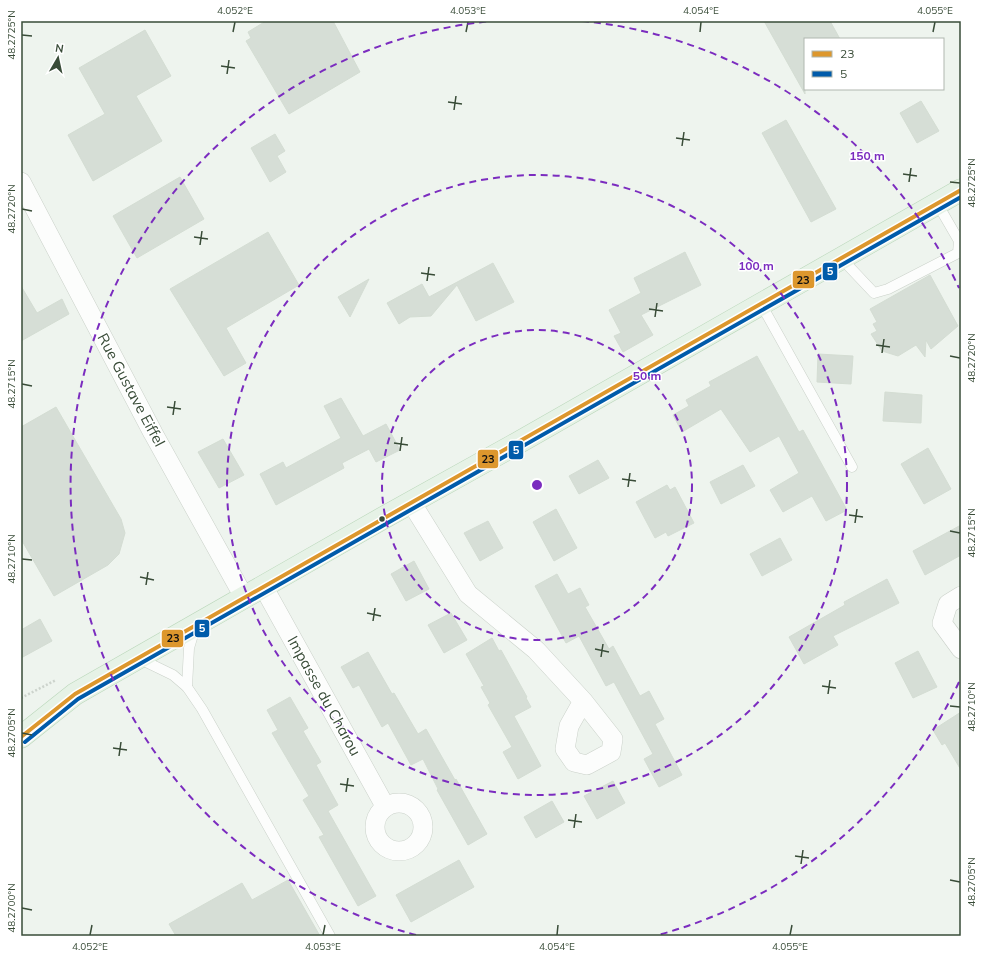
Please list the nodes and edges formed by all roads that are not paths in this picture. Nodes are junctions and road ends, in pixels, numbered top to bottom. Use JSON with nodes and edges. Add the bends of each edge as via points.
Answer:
{"nodes":[{"id":1,"x":21,"y":182,"type":"edge"},
{"id":2,"x":961,"y":190,"type":"edge"},
{"id":3,"x":937,"y":203,"type":"junction"},
{"id":4,"x":842,"y":258,"type":"junction"},
{"id":5,"x":761,"y":304,"type":"junction"},
{"id":6,"x":852,"y":467,"type":"dead end"},
{"id":7,"x":412,"y":502,"type":"junction"},
{"id":8,"x":263,"y":586,"type":"junction"},
{"id":9,"x":961,"y":596,"type":"edge"},
{"id":10,"x":244,"y":597,"type":"junction"},
{"id":11,"x":196,"y":625,"type":"junction"},
{"id":12,"x":961,"y":649,"type":"edge"},
{"id":13,"x":138,"y":658,"type":"junction"},
{"id":14,"x":187,"y":687,"type":"junction"},
{"id":15,"x":75,"y":694,"type":"junction"},
{"id":16,"x":583,"y":701,"type":"dead end"},
{"id":17,"x":21,"y":717,"type":"edge"},
{"id":18,"x":21,"y":737,"type":"edge"},
{"id":19,"x":385,"y":806,"type":"dead end"},
{"id":20,"x":330,"y":936,"type":"edge"}],
"edges":[{"from":1,"to":10,"type":"street","name":"Rue Gustave Eiffel","via":[[153,433]]},
{"from":2,"to":3,"type":"main road"},
{"from":3,"to":4,"type":"main road"},
{"from":3,"to":4,"type":"lane","via":[[959,241],[958,253],[874,293]]},
{"from":4,"to":5,"type":"main road"},
{"from":5,"to":6,"type":"lane"},
{"from":5,"to":7,"type":"main road"},
{"from":7,"to":8,"type":"main road"},
{"from":7,"to":16,"type":"street","via":[[468,594],[536,650]]},
{"from":8,"to":10,"type":"main road"},
{"from":8,"to":19,"type":"street","name":"Impasse du Charou"},
{"from":9,"to":12,"type":"street","via":[[948,604],[942,624]]},
{"from":10,"to":11,"type":"main road"},
{"from":11,"to":13,"type":"main road"},
{"from":11,"to":14,"type":"lane","via":[[189,648]]},
{"from":13,"to":14,"type":"lane","via":[[173,675]]},
{"from":13,"to":15,"type":"main road"},
{"from":14,"to":20,"type":"lane","via":[[202,708]]},
{"from":15,"to":17,"type":"main road"},
{"from":15,"to":18,"type":"main road"}]}
